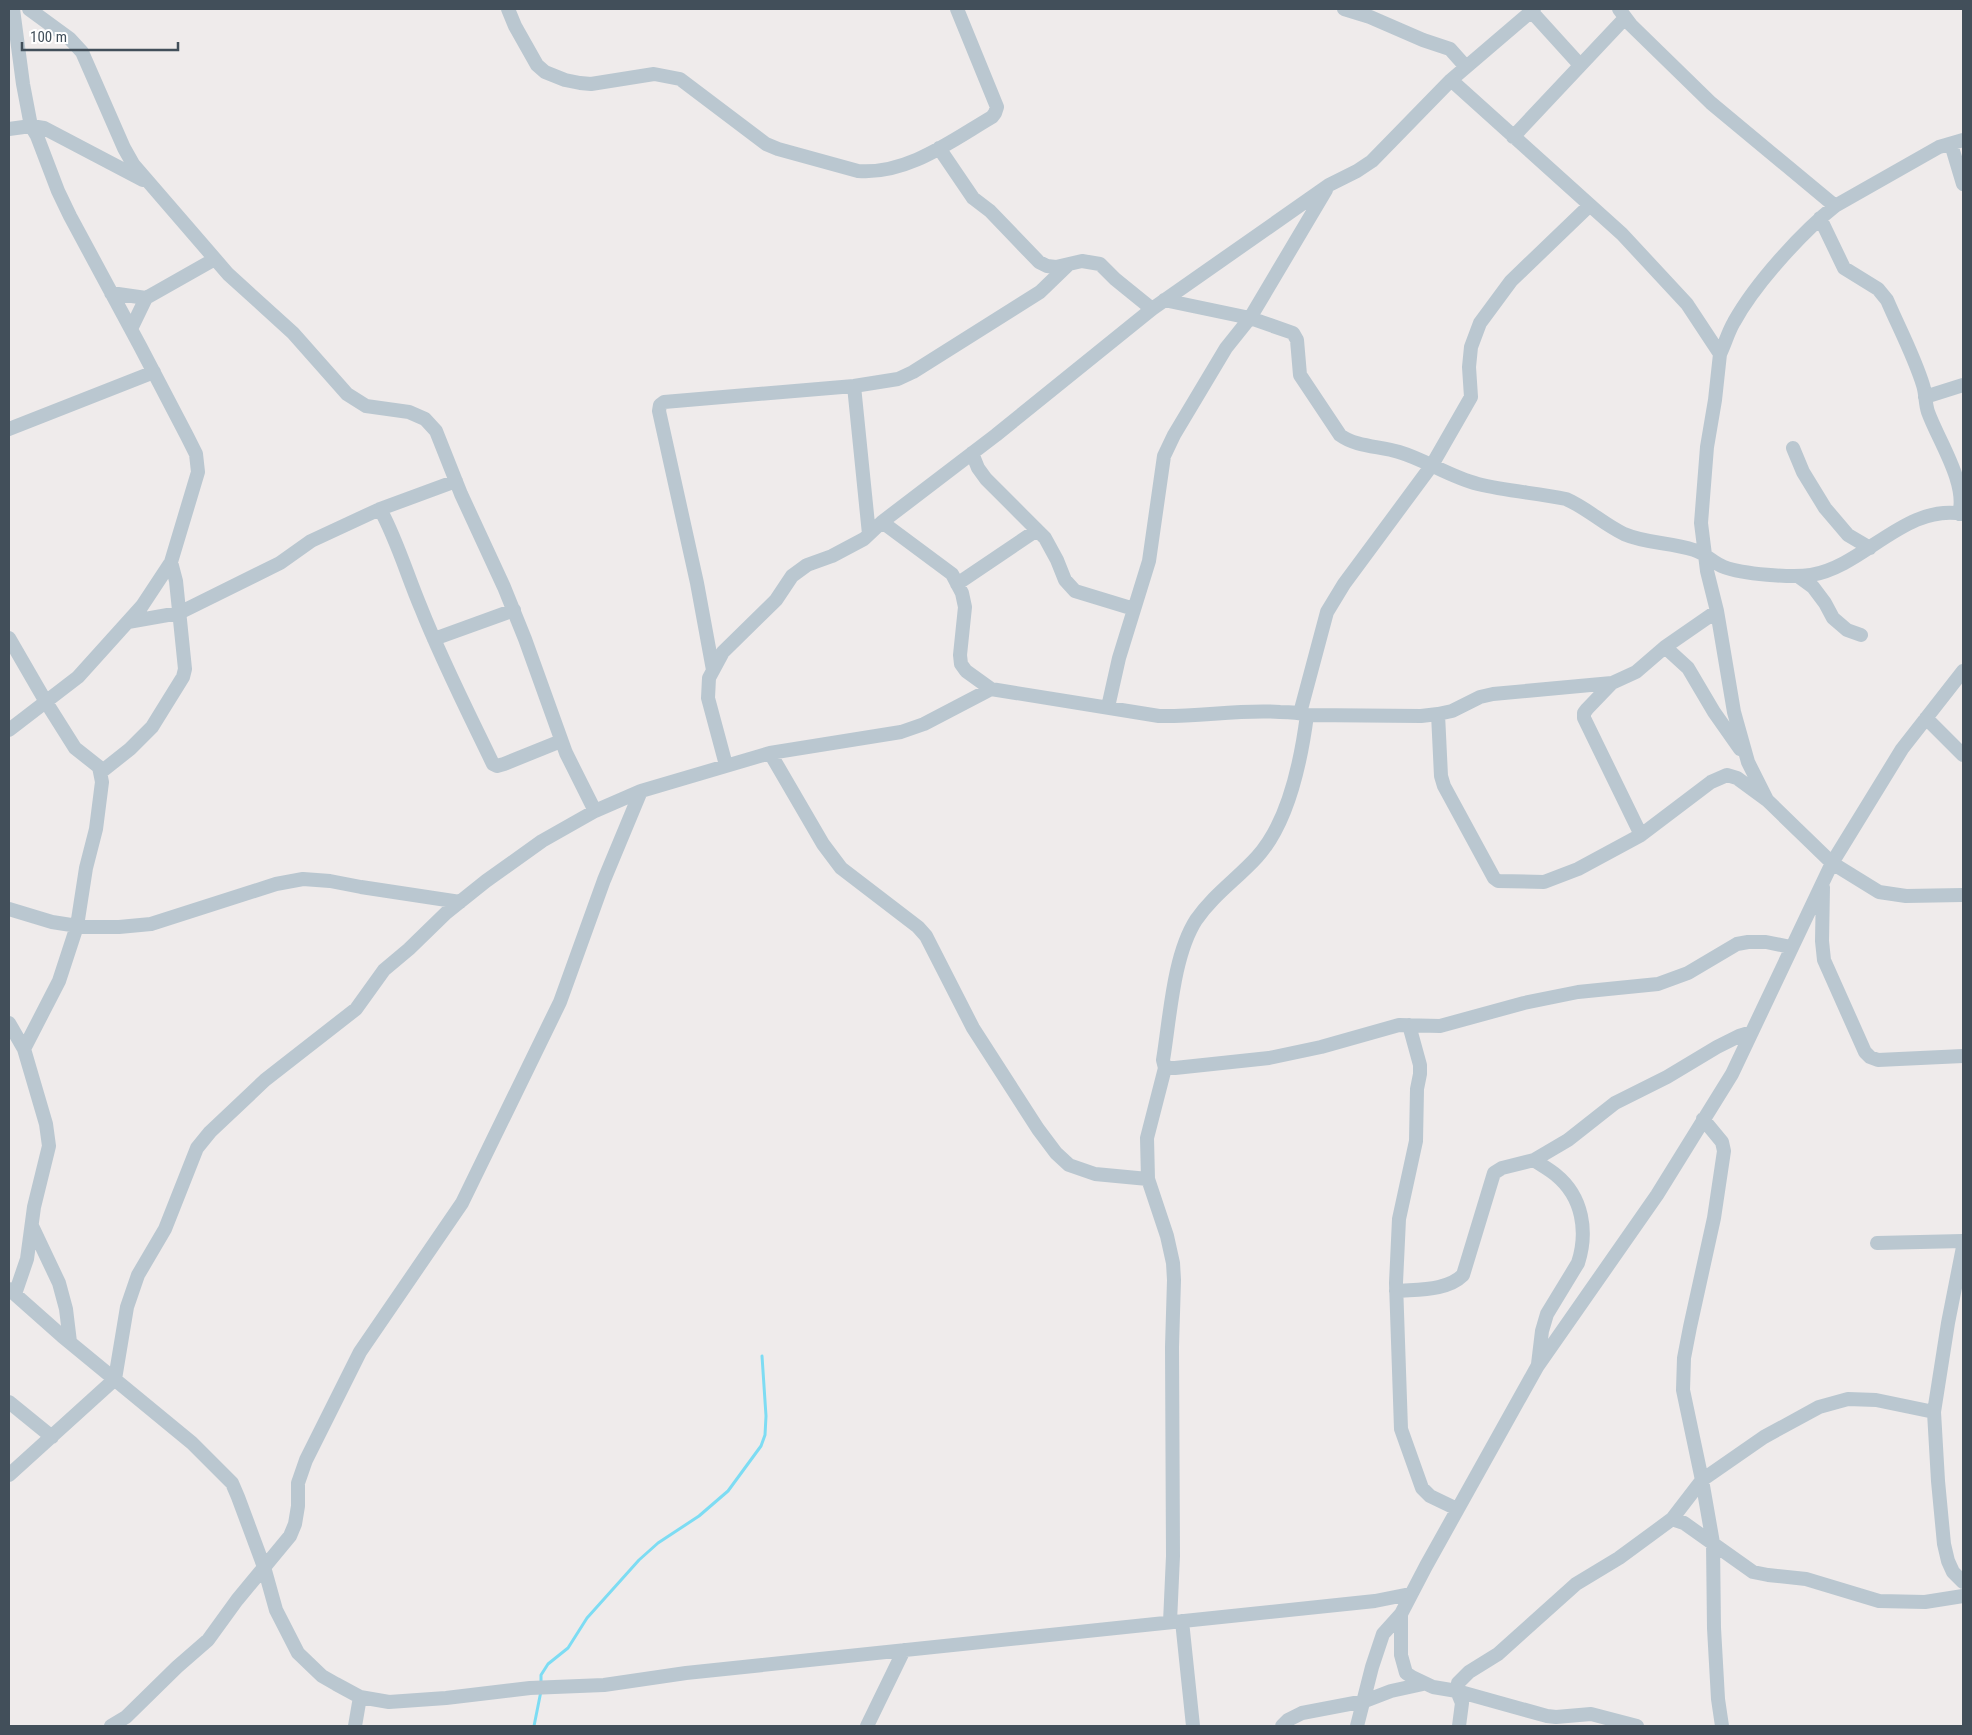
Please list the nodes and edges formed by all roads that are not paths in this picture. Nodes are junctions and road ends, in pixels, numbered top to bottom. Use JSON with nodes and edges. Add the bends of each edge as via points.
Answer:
{"nodes":[{"id":1,"x":13,"y":9,"type":"edge"},
{"id":2,"x":29,"y":9,"type":"edge"},
{"id":3,"x":508,"y":9,"type":"edge"},
{"id":4,"x":957,"y":9,"type":"edge"},
{"id":5,"x":1344,"y":9,"type":"edge"},
{"id":6,"x":1533,"y":10,"type":"edge"},
{"id":7,"x":1622,"y":13,"type":"edge"},
{"id":8,"x":1580,"y":65,"type":"junction"},
{"id":9,"x":1466,"y":68,"type":"junction"},
{"id":10,"x":1451,"y":80,"type":"junction"},
{"id":11,"x":31,"y":126,"type":"junction"},
{"id":12,"x":9,"y":129,"type":"edge"},
{"id":13,"x":1513,"y":137,"type":"junction"},
{"id":14,"x":1957,"y":142,"type":"edge"},
{"id":15,"x":939,"y":148,"type":"junction"},
{"id":16,"x":148,"y":182,"type":"junction"},
{"id":17,"x":1963,"y":184,"type":"edge"},
{"id":18,"x":1329,"y":185,"type":"junction"},
{"id":19,"x":1589,"y":206,"type":"junction"},
{"id":20,"x":1835,"y":206,"type":"junction"},
{"id":21,"x":1820,"y":218,"type":"junction"},
{"id":22,"x":215,"y":259,"type":"junction"},
{"id":23,"x":1068,"y":265,"type":"junction"},
{"id":24,"x":111,"y":293,"type":"junction"},
{"id":25,"x":146,"y":298,"type":"junction"},
{"id":26,"x":1164,"y":300,"type":"junction"},
{"id":27,"x":1152,"y":309,"type":"junction"},
{"id":28,"x":1250,"y":318,"type":"junction"},
{"id":29,"x":131,"y":330,"type":"junction"},
{"id":30,"x":1720,"y":354,"type":"junction"},
{"id":31,"x":154,"y":372,"type":"junction"},
{"id":32,"x":1963,"y":385,"type":"edge"},
{"id":33,"x":854,"y":386,"type":"junction"},
{"id":34,"x":1925,"y":396,"type":"junction"},
{"id":35,"x":9,"y":430,"type":"edge"},
{"id":36,"x":1793,"y":448,"type":"dead end"},
{"id":37,"x":972,"y":453,"type":"junction"},
{"id":38,"x":1432,"y":465,"type":"junction"},
{"id":39,"x":456,"y":481,"type":"junction"},
{"id":40,"x":380,"y":509,"type":"junction"},
{"id":41,"x":1961,"y":514,"type":"edge"},
{"id":42,"x":882,"y":522,"type":"junction"},
{"id":43,"x":1037,"y":530,"type":"junction"},
{"id":44,"x":869,"y":534,"type":"junction"},
{"id":45,"x":1870,"y":548,"type":"junction"},
{"id":46,"x":1705,"y":555,"type":"junction"},
{"id":47,"x":171,"y":562,"type":"junction"},
{"id":48,"x":1798,"y":576,"type":"junction"},
{"id":49,"x":957,"y":584,"type":"junction"},
{"id":50,"x":1134,"y":609,"type":"junction"},
{"id":51,"x":514,"y":610,"type":"junction"},
{"id":52,"x":1718,"y":611,"type":"junction"},
{"id":53,"x":180,"y":612,"type":"junction"},
{"id":54,"x":128,"y":622,"type":"junction"},
{"id":55,"x":1861,"y":634,"type":"dead end"},
{"id":56,"x":9,"y":638,"type":"edge"},
{"id":57,"x":434,"y":639,"type":"junction"},
{"id":58,"x":1665,"y":648,"type":"junction"},
{"id":59,"x":713,"y":670,"type":"junction"},
{"id":60,"x":1963,"y":671,"type":"edge"},
{"id":61,"x":1612,"y":683,"type":"junction"},
{"id":62,"x":992,"y":689,"type":"junction"},
{"id":63,"x":46,"y":702,"type":"junction"},
{"id":64,"x":1108,"y":707,"type":"junction"},
{"id":65,"x":1304,"y":714,"type":"junction"},
{"id":66,"x":1438,"y":714,"type":"junction"},
{"id":67,"x":1926,"y":718,"type":"junction"},
{"id":68,"x":9,"y":730,"type":"edge"},
{"id":69,"x":562,"y":741,"type":"junction"},
{"id":70,"x":770,"y":753,"type":"junction"},
{"id":71,"x":1963,"y":756,"type":"edge"},
{"id":72,"x":1748,"y":762,"type":"junction"},
{"id":73,"x":726,"y":765,"type":"junction"},
{"id":74,"x":101,"y":772,"type":"junction"},
{"id":75,"x":641,"y":791,"type":"junction"},
{"id":76,"x":1767,"y":800,"type":"junction"},
{"id":77,"x":595,"y":811,"type":"junction"},
{"id":78,"x":1642,"y":835,"type":"junction"},
{"id":79,"x":1832,"y":863,"type":"junction"},
{"id":80,"x":1823,"y":884,"type":"junction"},
{"id":81,"x":1963,"y":895,"type":"edge"},
{"id":82,"x":460,"y":902,"type":"junction"},
{"id":83,"x":9,"y":908,"type":"edge"},
{"id":84,"x":77,"y":926,"type":"junction"},
{"id":85,"x":1791,"y":947,"type":"junction"},
{"id":86,"x":9,"y":1023,"type":"edge"},
{"id":87,"x":1409,"y":1025,"type":"junction"},
{"id":88,"x":1752,"y":1032,"type":"junction"},
{"id":89,"x":24,"y":1049,"type":"junction"},
{"id":90,"x":1963,"y":1056,"type":"edge"},
{"id":91,"x":1165,"y":1068,"type":"junction"},
{"id":92,"x":1703,"y":1120,"type":"junction"},
{"id":93,"x":1534,"y":1160,"type":"junction"},
{"id":94,"x":1148,"y":1180,"type":"junction"},
{"id":95,"x":32,"y":1226,"type":"junction"},
{"id":96,"x":1963,"y":1241,"type":"edge"},
{"id":97,"x":1877,"y":1242,"type":"dead end"},
{"id":98,"x":1963,"y":1247,"type":"edge"},
{"id":99,"x":1396,"y":1291,"type":"junction"},
{"id":100,"x":12,"y":1292,"type":"edge"},
{"id":101,"x":70,"y":1342,"type":"junction"},
{"id":102,"x":1537,"y":1367,"type":"junction"},
{"id":103,"x":115,"y":1379,"type":"junction"},
{"id":104,"x":9,"y":1402,"type":"edge"},
{"id":105,"x":1934,"y":1412,"type":"junction"},
{"id":106,"x":52,"y":1437,"type":"junction"},
{"id":107,"x":9,"y":1475,"type":"edge"},
{"id":108,"x":1702,"y":1480,"type":"junction"},
{"id":109,"x":1457,"y":1509,"type":"junction"},
{"id":110,"x":1672,"y":1519,"type":"junction"},
{"id":111,"x":1713,"y":1543,"type":"junction"},
{"id":112,"x":264,"y":1567,"type":"junction"},
{"id":113,"x":1963,"y":1582,"type":"edge"},
{"id":114,"x":1410,"y":1594,"type":"junction"},
{"id":115,"x":1963,"y":1596,"type":"edge"},
{"id":116,"x":1401,"y":1614,"type":"junction"},
{"id":117,"x":1176,"y":1621,"type":"junction"},
{"id":118,"x":904,"y":1650,"type":"junction"},
{"id":119,"x":1423,"y":1684,"type":"junction"},
{"id":120,"x":1458,"y":1691,"type":"junction"},
{"id":121,"x":360,"y":1697,"type":"junction"},
{"id":122,"x":1365,"y":1701,"type":"junction"},
{"id":123,"x":111,"y":1726,"type":"edge"},
{"id":124,"x":355,"y":1726,"type":"edge"},
{"id":125,"x":867,"y":1726,"type":"edge"},
{"id":126,"x":1193,"y":1726,"type":"edge"},
{"id":127,"x":1282,"y":1726,"type":"edge"},
{"id":128,"x":1358,"y":1726,"type":"edge"},
{"id":129,"x":1459,"y":1726,"type":"edge"},
{"id":130,"x":1637,"y":1726,"type":"edge"},
{"id":131,"x":1722,"y":1726,"type":"edge"}],
"edges":[{"from":1,"to":11,"type":"street"},
{"from":2,"to":16,"type":"street","via":[[70,39],[82,52],[124,148]]},
{"from":3,"to":15,"type":"street","via":[[515,26],[545,72],[565,80],[591,84],[654,74],[671,76],[687,84],[766,144],[778,149],[869,172],[923,158]]},
{"from":4,"to":15,"type":"street","via":[[997,107],[992,117]]},
{"from":5,"to":9,"type":"street","via":[[1450,50]]},
{"from":6,"to":8,"type":"street"},
{"from":6,"to":9,"type":"street"},
{"from":7,"to":8,"type":"street"},
{"from":7,"to":20,"type":"street","via":[[1711,103]]},
{"from":8,"to":13,"type":"street"},
{"from":9,"to":10,"type":"street"},
{"from":10,"to":13,"type":"street"},
{"from":10,"to":18,"type":"street","via":[[1372,161]]},
{"from":11,"to":12,"type":"street"},
{"from":11,"to":16,"type":"street","via":[[44,128]]},
{"from":11,"to":24,"type":"street","via":[[58,191]]},
{"from":13,"to":19,"type":"street"},
{"from":14,"to":17,"type":"street"},
{"from":14,"to":20,"type":"street","via":[[1939,148]]},
{"from":15,"to":23,"type":"street","via":[[974,198],[1039,262],[1056,267]]},
{"from":16,"to":22,"type":"street"},
{"from":18,"to":26,"type":"street"},
{"from":18,"to":28,"type":"street"},
{"from":19,"to":30,"type":"street","via":[[1622,234],[1687,304]]},
{"from":19,"to":38,"type":"street","via":[[1511,281],[1480,323],[1471,347],[1472,396]]},
{"from":20,"to":21,"type":"street"},
{"from":21,"to":30,"type":"street","via":[[1764,279],[1733,323]]},
{"from":21,"to":34,"type":"street","via":[[1844,268],[1878,289],[1887,300]]},
{"from":22,"to":25,"type":"street"},
{"from":22,"to":39,"type":"street","via":[[293,333],[347,394],[366,406],[409,412],[425,419],[436,431]]},
{"from":23,"to":27,"type":"street","via":[[1082,261],[1100,264]]},
{"from":23,"to":33,"type":"street","via":[[1040,292],[913,372],[898,379]]},
{"from":24,"to":25,"type":"street"},
{"from":24,"to":29,"type":"street"},
{"from":25,"to":29,"type":"street"},
{"from":26,"to":27,"type":"street"},
{"from":26,"to":28,"type":"street"},
{"from":27,"to":37,"type":"street"},
{"from":28,"to":38,"type":"street","via":[[1293,333],[1300,375],[1340,435],[1348,441],[1398,452]]},
{"from":28,"to":50,"type":"street","via":[[1226,348],[1164,456],[1149,561]]},
{"from":29,"to":31,"type":"street"},
{"from":30,"to":46,"type":"street","via":[[1701,511]]},
{"from":31,"to":35,"type":"street"},
{"from":31,"to":47,"type":"street","via":[[196,454],[198,472]]},
{"from":32,"to":34,"type":"street"},
{"from":33,"to":44,"type":"street"},
{"from":33,"to":59,"type":"street","via":[[664,402],[660,405]]},
{"from":34,"to":41,"type":"street","via":[[1929,414],[1958,484]]},
{"from":36,"to":45,"type":"street","via":[[1825,508],[1848,535]]},
{"from":37,"to":42,"type":"street"},
{"from":37,"to":43,"type":"street","via":[[986,479]]},
{"from":38,"to":46,"type":"street","via":[[1478,484],[1566,499],[1630,536],[1694,549]]},
{"from":38,"to":65,"type":"street","via":[[1327,612]]},
{"from":39,"to":40,"type":"street"},
{"from":39,"to":51,"type":"street"},
{"from":40,"to":53,"type":"street","via":[[311,541],[280,563]]},
{"from":40,"to":57,"type":"street","via":[[390,526]]},
{"from":41,"to":45,"type":"street","via":[[1935,515],[1915,521]]},
{"from":42,"to":44,"type":"street"},
{"from":42,"to":49,"type":"street","via":[[952,574]]},
{"from":43,"to":49,"type":"street"},
{"from":43,"to":50,"type":"street","via":[[1045,538],[1065,580],[1075,591]]},
{"from":44,"to":59,"type":"street","via":[[857,544],[807,565],[792,576],[776,600],[723,652]]},
{"from":45,"to":48,"type":"street","via":[[1828,570]]},
{"from":46,"to":48,"type":"street","via":[[1736,570]]},
{"from":46,"to":52,"type":"street"},
{"from":47,"to":53,"type":"street"},
{"from":47,"to":54,"type":"street"},
{"from":48,"to":55,"type":"street","via":[[1813,588],[1833,618],[1847,630]]},
{"from":49,"to":62,"type":"street","via":[[965,606],[961,664]]},
{"from":50,"to":64,"type":"street"},
{"from":51,"to":57,"type":"street"},
{"from":51,"to":69,"type":"street"},
{"from":52,"to":58,"type":"street"},
{"from":52,"to":72,"type":"street","via":[[1734,712]]},
{"from":53,"to":54,"type":"street"},
{"from":53,"to":74,"type":"street","via":[[185,660],[183,676],[152,727]]},
{"from":54,"to":63,"type":"street","via":[[78,677]]},
{"from":56,"to":63,"type":"street"},
{"from":57,"to":69,"type":"street","via":[[493,764],[498,766]]},
{"from":58,"to":61,"type":"street","via":[[1636,672]]},
{"from":58,"to":72,"type":"street","via":[[1692,673]]},
{"from":59,"to":73,"type":"street","via":[[709,678],[708,698]]},
{"from":60,"to":67,"type":"street"},
{"from":61,"to":66,"type":"street","via":[[1480,697]]},
{"from":61,"to":78,"type":"street","via":[[1584,713],[1584,718]]},
{"from":62,"to":64,"type":"street"},
{"from":62,"to":70,"type":"street","via":[[924,724],[900,732]]},
{"from":63,"to":68,"type":"street"},
{"from":63,"to":74,"type":"street","via":[[76,748]]},
{"from":64,"to":65,"type":"street","via":[[1166,717],[1257,710]]},
{"from":65,"to":66,"type":"street"},
{"from":65,"to":91,"type":"street","via":[[1302,753],[1275,834],[1257,858],[1206,907],[1196,921],[1180,958],[1163,1060]]},
{"from":66,"to":78,"type":"street","via":[[1444,786],[1498,881],[1544,882],[1600,858]]},
{"from":67,"to":71,"type":"street"},
{"from":67,"to":79,"type":"street","via":[[1902,749]]},
{"from":69,"to":77,"type":"street"},
{"from":70,"to":73,"type":"street"},
{"from":70,"to":94,"type":"street","via":[[823,844],[841,868],[926,936],[973,1028],[1056,1153],[1069,1166],[1095,1174]]},
{"from":72,"to":76,"type":"street"},
{"from":73,"to":75,"type":"street"},
{"from":74,"to":84,"type":"street","via":[[96,830]]},
{"from":75,"to":77,"type":"street"},
{"from":75,"to":112,"type":"street","via":[[604,880],[560,1002],[462,1203],[360,1352],[306,1460],[298,1483],[298,1506],[290,1536]]},
{"from":76,"to":78,"type":"street","via":[[1737,778],[1727,775]]},
{"from":76,"to":79,"type":"street"},
{"from":77,"to":82,"type":"street","via":[[542,841]]},
{"from":79,"to":80,"type":"street"},
{"from":79,"to":81,"type":"street","via":[[1879,892],[1906,896]]},
{"from":80,"to":85,"type":"street"},
{"from":80,"to":90,"type":"street","via":[[1824,960],[1870,1057],[1878,1060]]},
{"from":82,"to":84,"type":"street","via":[[303,879],[276,884],[151,924]]},
{"from":82,"to":103,"type":"street","via":[[384,970],[356,1009],[266,1080],[197,1148],[165,1229],[138,1275],[127,1307]]},
{"from":83,"to":84,"type":"street","via":[[52,922]]},
{"from":84,"to":89,"type":"street","via":[[59,981]]},
{"from":85,"to":87,"type":"street","via":[[1766,942],[1737,944],[1688,973],[1658,984],[1578,992],[1440,1026]]},
{"from":85,"to":88,"type":"street"},
{"from":86,"to":89,"type":"street"},
{"from":87,"to":91,"type":"street","via":[[1269,1058]]},
{"from":87,"to":99,"type":"street","via":[[1420,1074],[1416,1141],[1398,1219]]},
{"from":88,"to":92,"type":"street","via":[[1732,1074]]},
{"from":88,"to":93,"type":"street","via":[[1716,1047],[1615,1103],[1568,1140]]},
{"from":89,"to":95,"type":"street","via":[[46,1124],[49,1146]]},
{"from":91,"to":94,"type":"street","via":[[1147,1138]]},
{"from":92,"to":102,"type":"street","via":[[1657,1195]]},
{"from":92,"to":108,"type":"street","via":[[1722,1142],[1724,1151],[1714,1218],[1684,1358],[1683,1390]]},
{"from":93,"to":99,"type":"street","via":[[1494,1173],[1463,1275],[1446,1286]]},
{"from":93,"to":102,"type":"street","via":[[1566,1184],[1584,1228],[1578,1263],[1544,1321]]},
{"from":94,"to":117,"type":"street","via":[[1173,1263]]},
{"from":95,"to":100,"type":"street","via":[[27,1259]]},
{"from":95,"to":101,"type":"street","via":[[59,1283]]},
{"from":96,"to":97,"type":"street"},
{"from":98,"to":105,"type":"street"},
{"from":99,"to":109,"type":"street","via":[[1403,1438],[1422,1488]]},
{"from":100,"to":101,"type":"street"},
{"from":101,"to":103,"type":"street"},
{"from":102,"to":109,"type":"street"},
{"from":103,"to":106,"type":"street"},
{"from":103,"to":112,"type":"street","via":[[192,1443],[232,1483]]},
{"from":104,"to":106,"type":"street"},
{"from":105,"to":108,"type":"street","via":[[1876,1400],[1848,1399],[1818,1407],[1764,1437]]},
{"from":105,"to":113,"type":"street","via":[[1944,1544],[1953,1572]]},
{"from":106,"to":107,"type":"street"},
{"from":108,"to":110,"type":"street"},
{"from":108,"to":111,"type":"street"},
{"from":109,"to":114,"type":"street"},
{"from":110,"to":111,"type":"street","via":[[1684,1523]]},
{"from":110,"to":120,"type":"street","via":[[1620,1558],[1576,1584],[1498,1654],[1469,1672],[1458,1683]]},
{"from":111,"to":115,"type":"street","via":[[1753,1572],[1806,1579],[1869,1599],[1910,1602]]},
{"from":111,"to":131,"type":"street","via":[[1714,1628]]},
{"from":112,"to":121,"type":"street","via":[[276,1610],[298,1653],[322,1676]]},
{"from":112,"to":123,"type":"street","via":[[208,1640],[126,1717]]},
{"from":114,"to":116,"type":"street"},
{"from":114,"to":117,"type":"street","via":[[1375,1601]]},
{"from":116,"to":119,"type":"street","via":[[1403,1666]]},
{"from":116,"to":122,"type":"street","via":[[1379,1644]]},
{"from":117,"to":118,"type":"street"},
{"from":117,"to":126,"type":"street"},
{"from":118,"to":121,"type":"street","via":[[686,1672],[604,1685],[530,1688],[389,1702]]},
{"from":118,"to":125,"type":"street"},
{"from":119,"to":120,"type":"street"},
{"from":119,"to":122,"type":"street"},
{"from":120,"to":129,"type":"street","via":[[1462,1703]]},
{"from":120,"to":130,"type":"street","via":[[1547,1716],[1591,1714]]},
{"from":121,"to":124,"type":"street"},
{"from":122,"to":127,"type":"street","via":[[1302,1713]]},
{"from":122,"to":128,"type":"street"}]}
